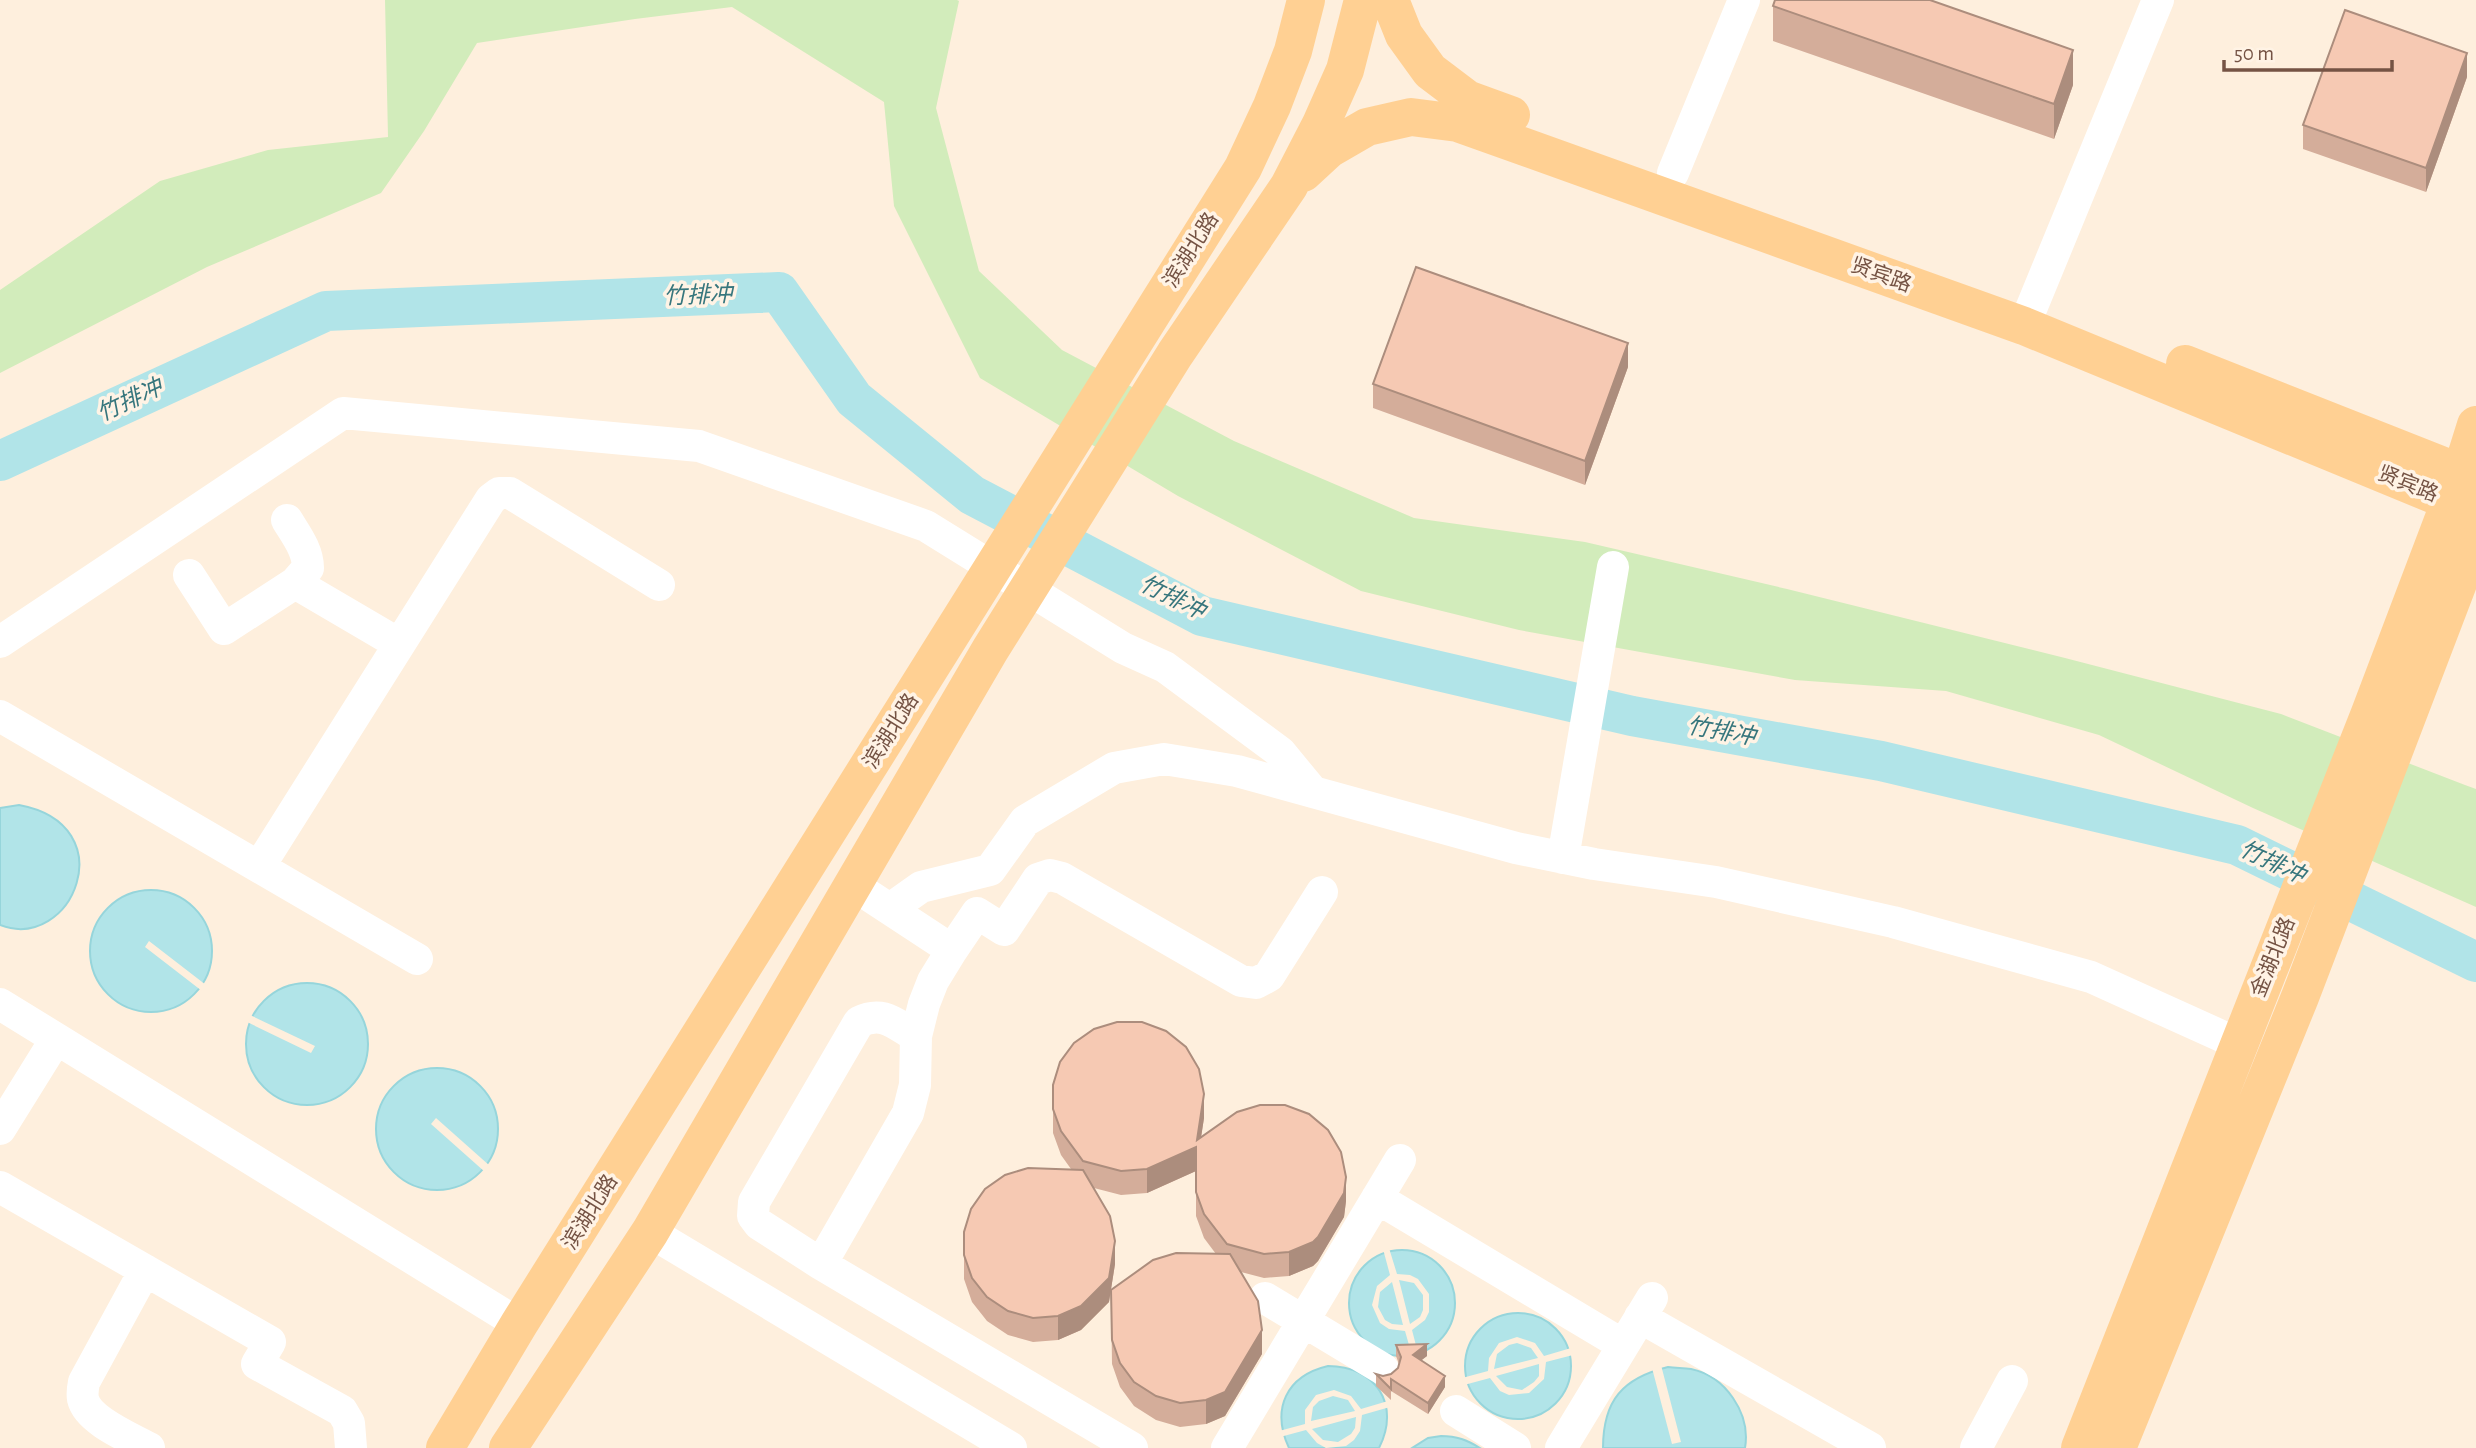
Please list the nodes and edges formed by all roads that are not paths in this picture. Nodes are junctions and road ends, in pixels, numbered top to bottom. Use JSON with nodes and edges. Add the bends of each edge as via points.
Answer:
{"nodes":[{"id":1,"x":1306,"y":0,"type":"edge"},
{"id":2,"x":1363,"y":0,"type":"edge"},
{"id":3,"x":1390,"y":0,"type":"edge"},
{"id":4,"x":1744,"y":0,"type":"edge"},
{"id":5,"x":2158,"y":0,"type":"edge"},
{"id":6,"x":1673,"y":173,"type":"junction"},
{"id":7,"x":1289,"y":186,"type":"junction"},
{"id":8,"x":2029,"y":315,"type":"junction"},
{"id":9,"x":2476,"y":425,"type":"edge"},
{"id":10,"x":2466,"y":491,"type":"edge"},
{"id":11,"x":287,"y":520,"type":"dead end"},
{"id":12,"x":2476,"y":536,"type":"edge"},
{"id":13,"x":1613,"y":567,"type":"dead end"},
{"id":14,"x":189,"y":575,"type":"dead end"},
{"id":15,"x":295,"y":583,"type":"junction"},
{"id":16,"x":659,"y":584,"type":"dead end"},
{"id":17,"x":0,"y":642,"type":"edge"},
{"id":18,"x":399,"y":644,"type":"junction"},
{"id":19,"x":0,"y":716,"type":"edge"},
{"id":20,"x":2386,"y":721,"type":"junction"},
{"id":21,"x":1313,"y":792,"type":"junction"},
{"id":22,"x":1563,"y":858,"type":"junction"},
{"id":23,"x":259,"y":867,"type":"junction"},
{"id":24,"x":853,"y":885,"type":"junction"},
{"id":25,"x":1322,"y":892,"type":"dead end"},
{"id":26,"x":890,"y":909,"type":"junction"},
{"id":27,"x":951,"y":950,"type":"junction"},
{"id":28,"x":416,"y":958,"type":"dead end"},
{"id":29,"x":0,"y":1004,"type":"edge"},
{"id":30,"x":916,"y":1036,"type":"junction"},
{"id":31,"x":56,"y":1039,"type":"junction"},
{"id":32,"x":2239,"y":1044,"type":"junction"},
{"id":33,"x":0,"y":1129,"type":"edge"},
{"id":34,"x":1400,"y":1160,"type":"dead end"},
{"id":35,"x":0,"y":1188,"type":"edge"},
{"id":36,"x":1377,"y":1198,"type":"junction"},
{"id":37,"x":650,"y":1232,"type":"junction"},
{"id":38,"x":821,"y":1265,"type":"junction"},
{"id":39,"x":145,"y":1270,"type":"junction"},
{"id":40,"x":1265,"y":1298,"type":"dead end"},
{"id":41,"x":1303,"y":1321,"type":"junction"},
{"id":42,"x":519,"y":1324,"type":"junction"},
{"id":43,"x":1623,"y":1345,"type":"junction"},
{"id":44,"x":1383,"y":1369,"type":"dead end"},
{"id":45,"x":2012,"y":1381,"type":"dead end"},
{"id":46,"x":1456,"y":1411,"type":"dead end"},
{"id":47,"x":149,"y":1448,"type":"edge"},
{"id":48,"x":351,"y":1448,"type":"edge"},
{"id":49,"x":445,"y":1448,"type":"edge"},
{"id":50,"x":508,"y":1448,"type":"edge"},
{"id":51,"x":1011,"y":1448,"type":"edge"},
{"id":52,"x":1132,"y":1448,"type":"edge"},
{"id":53,"x":1227,"y":1448,"type":"edge"},
{"id":54,"x":1515,"y":1448,"type":"edge"},
{"id":55,"x":1562,"y":1448,"type":"edge"},
{"id":56,"x":1870,"y":1448,"type":"edge"},
{"id":57,"x":1976,"y":1448,"type":"edge"},
{"id":58,"x":2080,"y":1448,"type":"edge"},
{"id":59,"x":2118,"y":1448,"type":"edge"}],
"edges":[{"from":1,"to":42,"type":"main road","name":"滨湖北路","via":[[1293,51],[1243,168]]},
{"from":2,"to":7,"type":"main road","name":"滨湖北路","via":[[1345,70]]},
{"from":3,"to":6,"type":"main road","name":"贤宾路","via":[[1405,35],[1430,71],[1467,99]]},
{"from":4,"to":6,"type":"street"},
{"from":5,"to":8,"type":"street"},
{"from":6,"to":8,"type":"main road","name":"贤宾路"},
{"from":7,"to":8,"type":"main road","name":"贤宾路","via":[[1329,149],[1367,127],[1411,117],[1458,123]]},
{"from":7,"to":24,"type":"main road","name":"滨湖北路","via":[[1175,354],[990,650]]},
{"from":8,"to":10,"type":"main road","name":"贤宾路"},
{"from":9,"to":10,"type":"main road","name":"金湖北路"},
{"from":10,"to":20,"type":"main road","name":"金湖北路"},
{"from":11,"to":15,"type":"street","via":[[309,558],[309,568]]},
{"from":12,"to":20,"type":"main road","name":"金湖北路"},
{"from":13,"to":22,"type":"street"},
{"from":14,"to":15,"type":"street","via":[[224,629]]},
{"from":15,"to":18,"type":"street"},
{"from":16,"to":18,"type":"street","via":[[510,493],[499,493]]},
{"from":17,"to":21,"type":"street","via":[[343,414],[699,446],[926,526],[1123,648],[1165,667],[1280,752]]},
{"from":18,"to":23,"type":"street"},
{"from":19,"to":23,"type":"street"},
{"from":20,"to":32,"type":"main road","name":"金湖北路"},
{"from":20,"to":59,"type":"main road","name":"金湖北路","via":[[2300,997]]},
{"from":21,"to":22,"type":"street"},
{"from":21,"to":26,"type":"street","via":[[1237,771],[1164,759],[1114,768],[1025,821],[990,870],[921,887]]},
{"from":22,"to":32,"type":"street","via":[[1716,882],[1893,922],[2091,977]]},
{"from":23,"to":28,"type":"street"},
{"from":24,"to":26,"type":"street"},
{"from":24,"to":37,"type":"main road","name":"滨湖北路"},
{"from":25,"to":27,"type":"street","via":[[1269,976],[1256,983],[1241,981],[1050,875],[1038,879],[1004,930],[977,913]]},
{"from":26,"to":27,"type":"street"},
{"from":27,"to":30,"type":"street","via":[[933,981]]},
{"from":29,"to":31,"type":"street"},
{"from":30,"to":38,"type":"street","via":[[915,1085],[908,1113]]},
{"from":30,"to":38,"type":"street","via":[[881,1016],[859,1022],[754,1202],[753,1216],[759,1224]]},
{"from":31,"to":33,"type":"street"},
{"from":31,"to":42,"type":"street"},
{"from":32,"to":58,"type":"main road","name":"金湖北路"},
{"from":34,"to":36,"type":"street"},
{"from":35,"to":39,"type":"street"},
{"from":36,"to":41,"type":"street"},
{"from":36,"to":43,"type":"street"},
{"from":37,"to":50,"type":"main road","name":"滨湖北路"},
{"from":37,"to":51,"type":"street"},
{"from":38,"to":52,"type":"street"},
{"from":39,"to":47,"type":"street","via":[[84,1382],[83,1399],[102,1423]]},
{"from":39,"to":48,"type":"street","via":[[270,1342],[257,1364],[342,1411],[349,1423]]},
{"from":40,"to":41,"type":"street"},
{"from":41,"to":44,"type":"street"},
{"from":41,"to":53,"type":"street"},
{"from":42,"to":49,"type":"main road","name":"滨湖北路"},
{"from":43,"to":55,"type":"street"},
{"from":43,"to":56,"type":"street","via":[[1646,1307]]},
{"from":45,"to":57,"type":"street"},
{"from":46,"to":54,"type":"street"}]}
